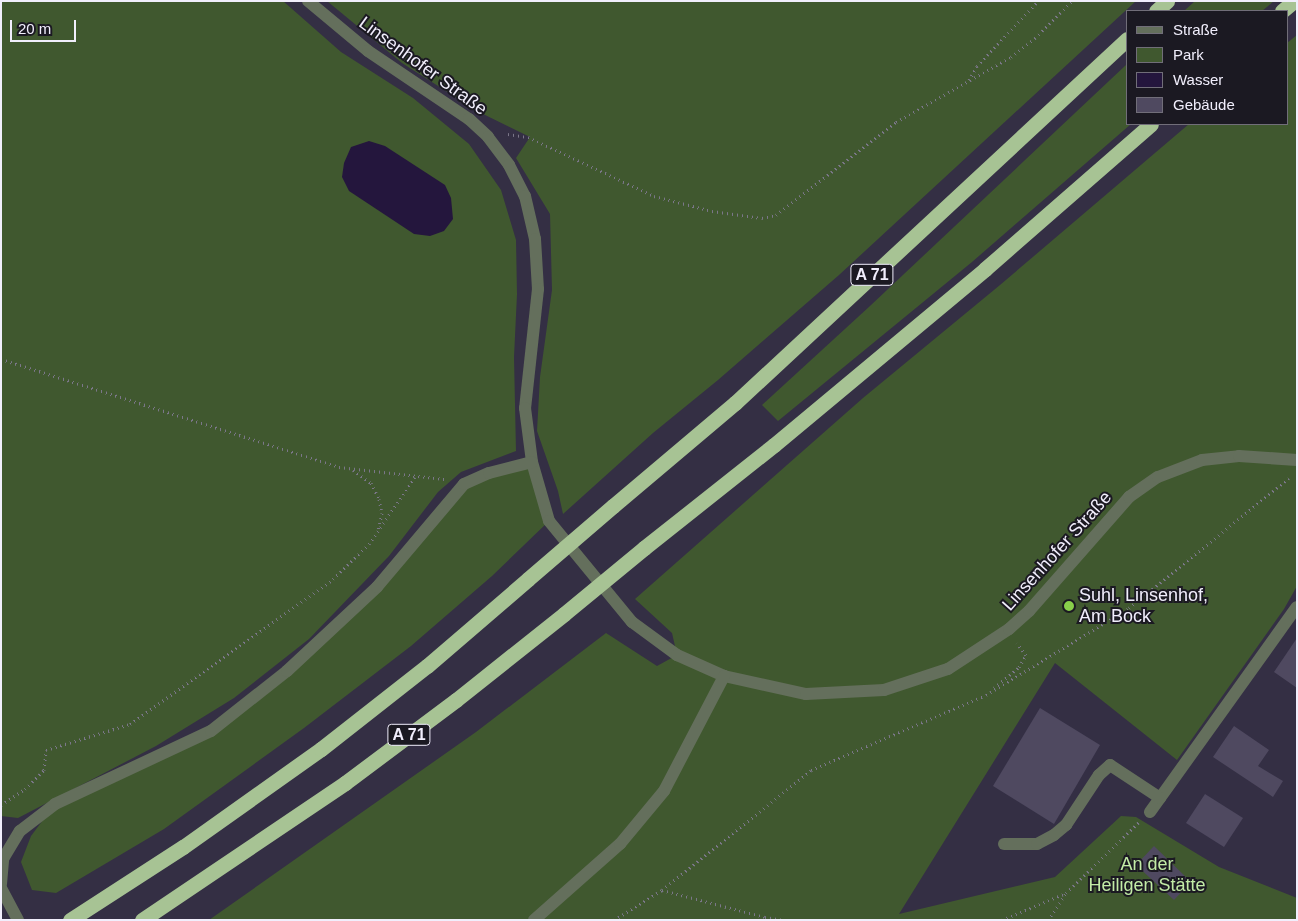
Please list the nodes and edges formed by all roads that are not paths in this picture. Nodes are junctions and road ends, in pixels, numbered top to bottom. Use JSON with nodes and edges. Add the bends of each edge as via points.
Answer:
{"nodes":[{"id":1,"x":308,"y":1,"type":"edge"},
{"id":2,"x":1167,"y":1,"type":"edge"},
{"id":3,"x":1294,"y":1,"type":"edge"},
{"id":4,"x":1157,"y":10,"type":"edge"},
{"id":5,"x":1283,"y":10,"type":"edge"},
{"id":6,"x":1126,"y":40,"type":"edge"},
{"id":7,"x":1150,"y":125,"type":"edge"},
{"id":8,"x":1297,"y":460,"type":"edge"},
{"id":9,"x":532,"y":462,"type":"junction"},
{"id":10,"x":1297,"y":607,"type":"edge"},
{"id":11,"x":724,"y":676,"type":"junction"},
{"id":12,"x":1160,"y":798,"type":"junction"},
{"id":13,"x":1150,"y":812,"type":"road end"},
{"id":14,"x":1004,"y":844,"type":"dead end"},
{"id":15,"x":1,"y":886,"type":"edge"},
{"id":16,"x":147,"y":918,"type":"edge"},
{"id":17,"x":18,"y":920,"type":"edge"},
{"id":18,"x":70,"y":920,"type":"edge"},
{"id":19,"x":534,"y":920,"type":"edge"}],
"edges":[{"from":1,"to":9,"type":"street","name":"Linsenhofer Straße","via":[[368,51],[469,118],[509,165],[526,196],[535,238],[538,289],[525,408]]},
{"from":2,"to":4,"type":"highway"},
{"from":3,"to":5,"type":"highway"},
{"from":6,"to":18,"type":"highway","number":"A 71","bridge":true,"via":[[735,403],[427,666],[321,749],[183,847]]},
{"from":7,"to":16,"type":"highway","number":"A 71","bridge":true,"via":[[782,439],[456,700],[345,783]]},
{"from":8,"to":11,"type":"street","name":"Linsenhofer Straße","via":[[1239,456],[1202,460],[1158,477],[1129,496],[1029,611],[1007,630],[948,669],[884,690],[806,694]]},
{"from":9,"to":11,"type":"street","name":"Linsenhofer Straße","via":[[549,522],[632,622],[677,655]]},
{"from":9,"to":15,"type":"street","via":[[489,473],[464,484],[377,587],[287,671],[211,731],[55,804],[20,831],[3,859]]},
{"from":10,"to":12,"type":"street"},
{"from":11,"to":19,"type":"street","via":[[664,791],[620,844]]},
{"from":12,"to":13,"type":"street"},
{"from":12,"to":14,"type":"street","via":[[1110,765],[1099,775],[1066,825],[1054,835],[1037,844]]},
{"from":15,"to":17,"type":"street"}]}
